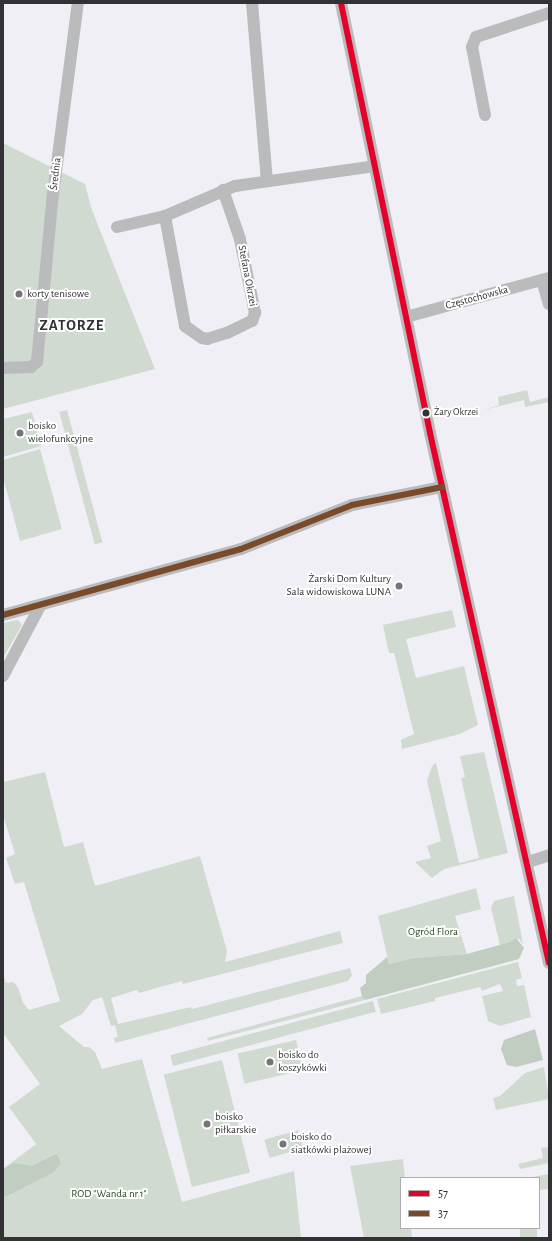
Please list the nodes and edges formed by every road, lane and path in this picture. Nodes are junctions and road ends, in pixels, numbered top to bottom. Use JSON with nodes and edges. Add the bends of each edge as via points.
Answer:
{"nodes":[{"id":1,"x":78,"y":3,"type":"edge"},
{"id":2,"x":252,"y":3,"type":"edge"},
{"id":3,"x":342,"y":3,"type":"edge"},
{"id":4,"x":549,"y":12,"type":"edge"},
{"id":5,"x":485,"y":115,"type":"dead end"},
{"id":6,"x":375,"y":166,"type":"junction"},
{"id":7,"x":267,"y":180,"type":"junction"},
{"id":8,"x":223,"y":190,"type":"junction"},
{"id":9,"x":165,"y":216,"type":"junction"},
{"id":10,"x":117,"y":227,"type":"dead end"},
{"id":11,"x":546,"y":279,"type":"edge"},
{"id":12,"x":549,"y":304,"type":"edge"},
{"id":13,"x":406,"y":318,"type":"junction"},
{"id":14,"x":3,"y":368,"type":"edge"},
{"id":15,"x":442,"y":487,"type":"junction"},
{"id":16,"x":40,"y":606,"type":"junction"},
{"id":17,"x":3,"y":615,"type":"edge"},
{"id":18,"x":3,"y":676,"type":"edge"},
{"id":19,"x":549,"y":855,"type":"edge"},
{"id":20,"x":528,"y":862,"type":"junction"},
{"id":21,"x":549,"y":963,"type":"edge"}],
"edges":[{"from":1,"to":14,"type":"street","name":"Średnia","via":[[52,202],[35,365]]},
{"from":2,"to":7,"type":"street"},
{"from":3,"to":6,"type":"street"},
{"from":4,"to":5,"type":"street","via":[[476,38],[472,47]]},
{"from":6,"to":7,"type":"street"},
{"from":6,"to":13,"type":"street"},
{"from":7,"to":8,"type":"street"},
{"from":8,"to":9,"type":"street"},
{"from":8,"to":9,"type":"street","name":"Stefana Okrzei","via":[[240,239],[255,313],[252,321],[227,333],[207,340],[185,326]]},
{"from":9,"to":10,"type":"street"},
{"from":11,"to":12,"type":"street"},
{"from":11,"to":13,"type":"street","name":"Częstochowska"},
{"from":13,"to":15,"type":"street"},
{"from":15,"to":16,"type":"street","via":[[352,505],[241,549]]},
{"from":15,"to":20,"type":"street"},
{"from":16,"to":17,"type":"street"},
{"from":16,"to":18,"type":"street"},
{"from":19,"to":20,"type":"street"},
{"from":20,"to":21,"type":"street"}]}
